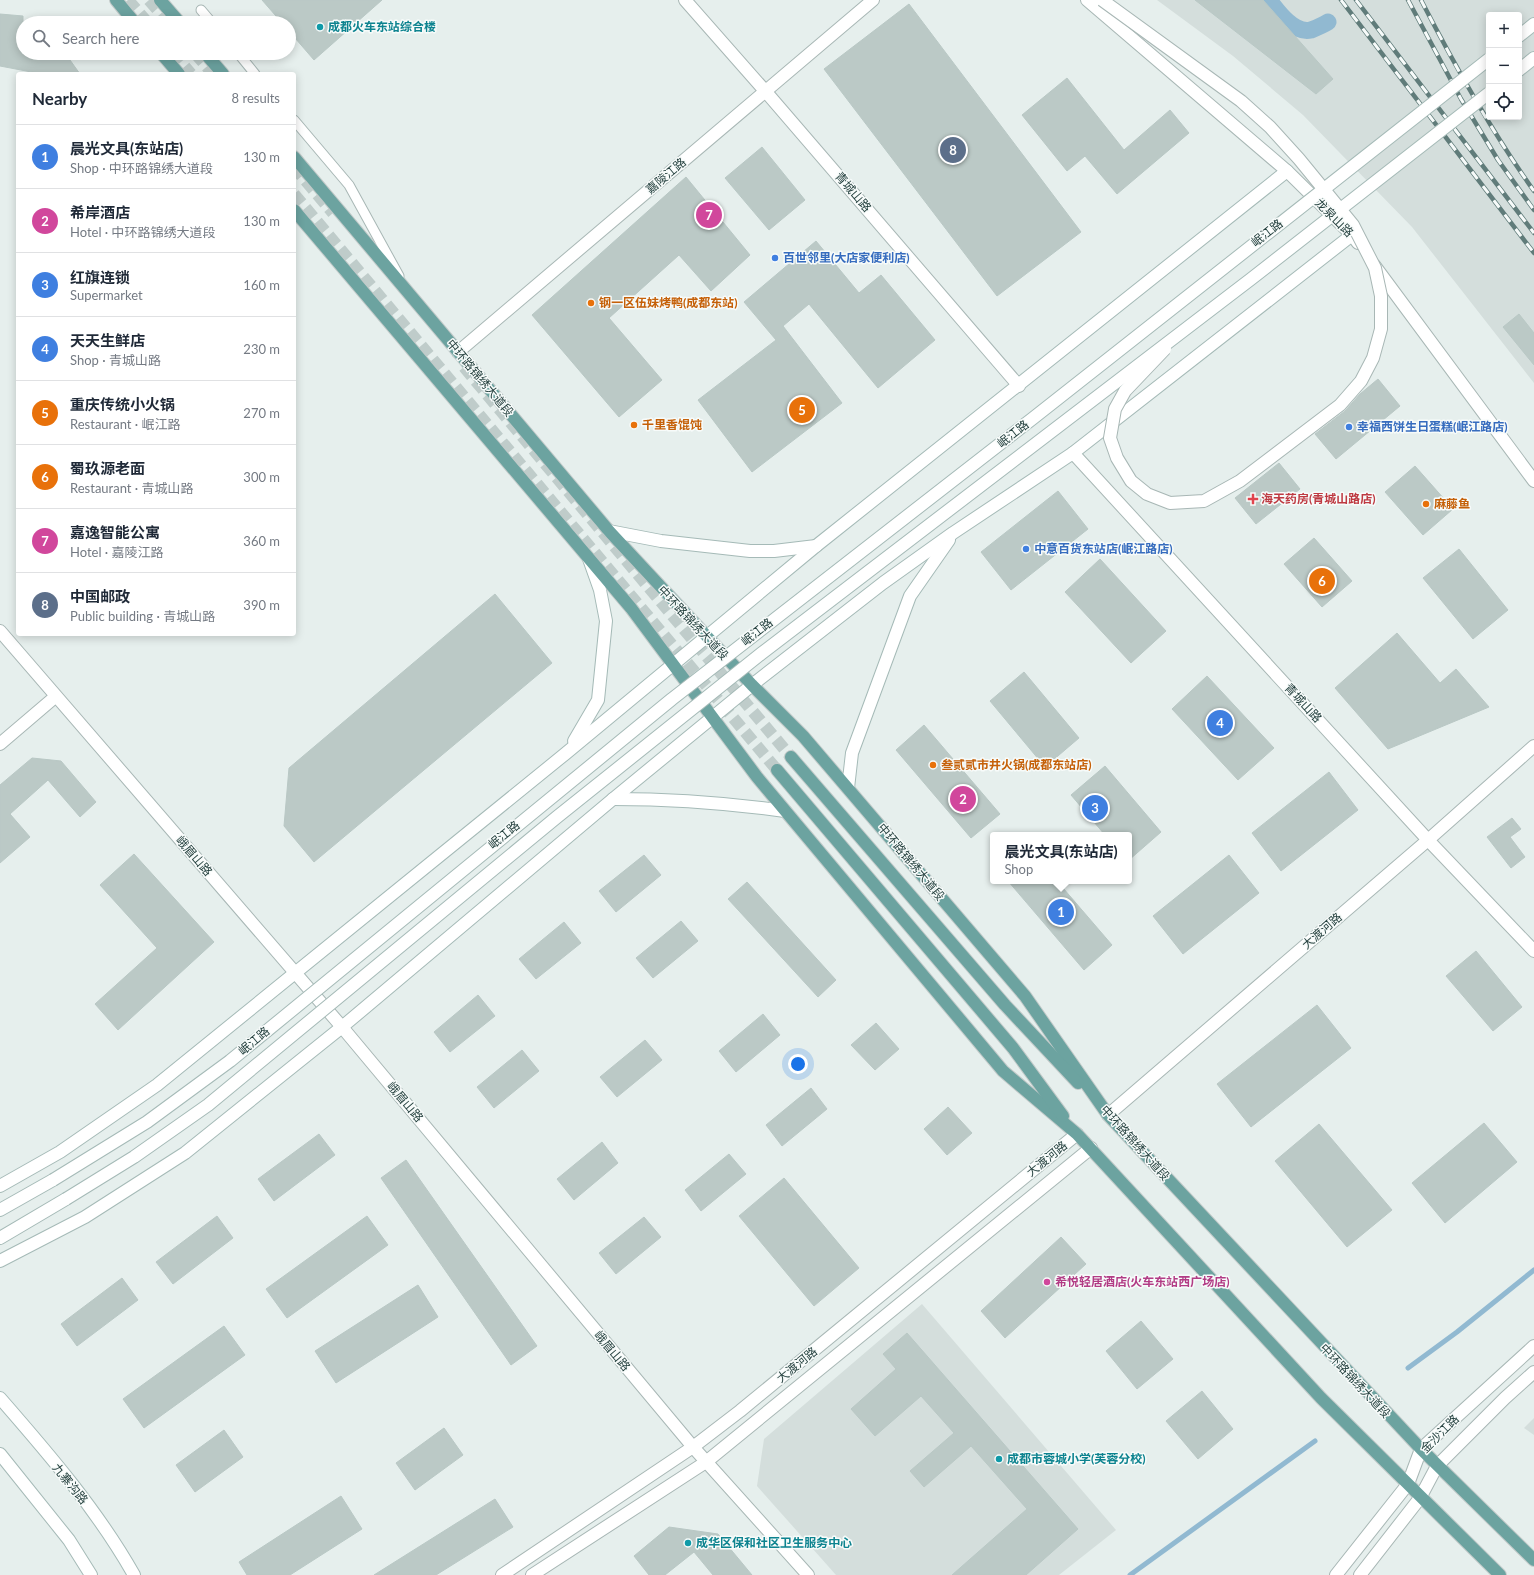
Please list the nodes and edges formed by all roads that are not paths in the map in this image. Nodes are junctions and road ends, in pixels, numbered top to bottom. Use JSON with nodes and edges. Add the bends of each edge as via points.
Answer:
{"nodes":[{"id":1,"x":116,"y":0,"type":"edge"},
{"id":2,"x":160,"y":0,"type":"edge"},
{"id":3,"x":684,"y":0,"type":"edge"},
{"id":4,"x":873,"y":0,"type":"edge"},
{"id":5,"x":1087,"y":0,"type":"edge"},
{"id":6,"x":1102,"y":0,"type":"edge"},
{"id":7,"x":201,"y":10,"type":"dead end"},
{"id":8,"x":129,"y":16,"type":"edge"},
{"id":9,"x":174,"y":16,"type":"edge"},
{"id":10,"x":206,"y":16,"type":"edge"},
{"id":11,"x":1534,"y":24,"type":"edge"},
{"id":12,"x":1522,"y":34,"type":"edge"},
{"id":13,"x":1534,"y":58,"type":"edge"},
{"id":14,"x":167,"y":60,"type":"edge"},
{"id":15,"x":211,"y":60,"type":"edge"},
{"id":16,"x":244,"y":60,"type":"edge"},
{"id":17,"x":1486,"y":61,"type":"edge"},
{"id":18,"x":1522,"y":68,"type":"edge"},
{"id":19,"x":177,"y":72,"type":"edge"},
{"id":20,"x":221,"y":72,"type":"edge"},
{"id":21,"x":253,"y":72,"type":"edge"},
{"id":22,"x":766,"y":92,"type":"junction"},
{"id":23,"x":1486,"y":95,"type":"edge"},
{"id":24,"x":296,"y":122,"type":"edge"},
{"id":25,"x":296,"y":159,"type":"edge"},
{"id":26,"x":1287,"y":171,"type":"junction"},
{"id":27,"x":296,"y":212,"type":"edge"},
{"id":28,"x":1352,"y":235,"type":"junction"},
{"id":29,"x":406,"y":288,"type":"junction"},
{"id":30,"x":1179,"y":334,"type":"junction"},
{"id":31,"x":458,"y":352,"type":"junction"},
{"id":32,"x":1019,"y":386,"type":"junction"},
{"id":33,"x":1074,"y":453,"type":"junction"},
{"id":34,"x":1534,"y":481,"type":"edge"},
{"id":35,"x":610,"y":531,"type":"junction"},
{"id":36,"x":953,"y":533,"type":"junction"},
{"id":37,"x":816,"y":546,"type":"junction"},
{"id":38,"x":588,"y":556,"type":"junction"},
{"id":39,"x":0,"y":631,"type":"edge"},
{"id":40,"x":706,"y":637,"type":"junction"},
{"id":41,"x":672,"y":664,"type":"junction"},
{"id":42,"x":752,"y":685,"type":"junction"},
{"id":43,"x":55,"y":697,"type":"junction"},
{"id":44,"x":713,"y":717,"type":"junction"},
{"id":45,"x":0,"y":744,"type":"edge"},
{"id":46,"x":1534,"y":746,"type":"edge"},
{"id":47,"x":566,"y":754,"type":"junction"},
{"id":48,"x":791,"y":757,"type":"tunnel mouth"},
{"id":49,"x":777,"y":770,"type":"tunnel mouth"},
{"id":50,"x":848,"y":788,"type":"junction"},
{"id":51,"x":613,"y":799,"type":"junction"},
{"id":52,"x":785,"y":810,"type":"junction"},
{"id":53,"x":1428,"y":840,"type":"junction"},
{"id":54,"x":1534,"y":951,"type":"edge"},
{"id":55,"x":296,"y":974,"type":"junction"},
{"id":56,"x":342,"y":1027,"type":"junction"},
{"id":57,"x":1108,"y":1115,"type":"junction"},
{"id":58,"x":1077,"y":1134,"type":"junction"},
{"id":59,"x":1091,"y":1148,"type":"junction"},
{"id":60,"x":0,"y":1186,"type":"edge"},
{"id":61,"x":0,"y":1210,"type":"edge"},
{"id":62,"x":0,"y":1238,"type":"edge"},
{"id":63,"x":0,"y":1261,"type":"edge"},
{"id":64,"x":1534,"y":1346,"type":"edge"},
{"id":65,"x":1534,"y":1372,"type":"edge"},
{"id":66,"x":0,"y":1398,"type":"edge"},
{"id":67,"x":693,"y":1447,"type":"junction"},
{"id":68,"x":1421,"y":1449,"type":"junction"},
{"id":69,"x":0,"y":1454,"type":"edge"},
{"id":70,"x":706,"y":1462,"type":"junction"},
{"id":71,"x":1437,"y":1466,"type":"junction"},
{"id":72,"x":1408,"y":1484,"type":"junction"},
{"id":73,"x":1420,"y":1498,"type":"junction"},
{"id":74,"x":1534,"y":1560,"type":"edge"},
{"id":75,"x":92,"y":1575,"type":"edge"},
{"id":76,"x":134,"y":1575,"type":"edge"},
{"id":77,"x":502,"y":1575,"type":"edge"},
{"id":78,"x":532,"y":1575,"type":"edge"},
{"id":79,"x":808,"y":1575,"type":"edge"},
{"id":80,"x":1336,"y":1575,"type":"edge"},
{"id":81,"x":1360,"y":1575,"type":"edge"},
{"id":82,"x":1500,"y":1575,"type":"edge"}],
"edges":[{"from":1,"to":8,"type":"main road"},
{"from":2,"to":9,"type":"main road"},
{"from":3,"to":22,"type":"main road","name":"青城山路"},
{"from":4,"to":22,"type":"main road","name":"嘉陵江路"},
{"from":5,"to":26,"type":"main road","name":"龙泉山路"},
{"from":6,"to":30,"type":"main road","bridge":true,"via":[[1241,101],[1270,127],[1353,225],[1375,268],[1381,296],[1381,329],[1373,358],[1361,381],[1334,410],[1240,481],[1204,501],[1170,502],[1146,494],[1131,481],[1117,458],[1110,438],[1115,409],[1125,392]]},
{"from":7,"to":10,"type":"lane"},
{"from":11,"to":12,"type":"main road"},
{"from":13,"to":18,"type":"main road"},
{"from":14,"to":19,"type":"main road"},
{"from":15,"to":20,"type":"main road"},
{"from":16,"to":21,"type":"lane"},
{"from":17,"to":61,"type":"main road","name":"岷江路","bridge":true,"via":[[672,699],[207,1079],[147,1122]]},
{"from":22,"to":31,"type":"main road","name":"嘉陵江路"},
{"from":22,"to":32,"type":"main road","name":"青城山路"},
{"from":23,"to":30,"type":"main road","name":"岷江路","bridge":true},
{"from":24,"to":29,"type":"lane","via":[[349,186]]},
{"from":25,"to":29,"type":"main road","name":"中环路锦绣大道段"},
{"from":26,"to":28,"type":"main road","name":"龙泉山路"},
{"from":26,"to":32,"type":"main road","name":"岷江路"},
{"from":27,"to":38,"type":"main road"},
{"from":28,"to":33,"type":"main road"},
{"from":28,"to":34,"type":"main road","name":"龙泉山路"},
{"from":29,"to":31,"type":"main road","name":"中环路锦绣大道段"},
{"from":30,"to":62,"type":"main road","name":"岷江路","bridge":true,"via":[[762,653],[557,817],[208,1105],[134,1157]]},
{"from":31,"to":35,"type":"main road","name":"中环路锦绣大道段"},
{"from":32,"to":37,"type":"main road","name":"岷江路"},
{"from":33,"to":36,"type":"main road"},
{"from":33,"to":53,"type":"main road","name":"青城山路"},
{"from":35,"to":37,"type":"main road","via":[[661,541],[750,551]]},
{"from":35,"to":40,"type":"main road","name":"中环路锦绣大道段"},
{"from":36,"to":42,"type":"main road","via":[[883,582]]},
{"from":36,"to":50,"type":"main road","via":[[910,596],[852,754]]},
{"from":37,"to":40,"type":"main road","name":"岷江路"},
{"from":38,"to":41,"type":"main road","via":[[631,608]]},
{"from":38,"to":47,"type":"main road","via":[[600,590],[606,621],[598,700]]},
{"from":39,"to":43,"type":"main road","name":"峨眉山路"},
{"from":40,"to":41,"type":"main road","name":"岷江路"},
{"from":40,"to":42,"type":"main road","name":"中环路锦绣大道段"},
{"from":41,"to":44,"type":"main road"},
{"from":41,"to":47,"type":"main road","name":"岷江路"},
{"from":42,"to":44,"type":"main road"},
{"from":42,"to":50,"type":"main road","name":"中环路锦绣大道段","via":[[803,736]]},
{"from":43,"to":45,"type":"main road"},
{"from":43,"to":55,"type":"main road","name":"峨眉山路"},
{"from":44,"to":51,"type":"main road"},
{"from":44,"to":52,"type":"main road"},
{"from":46,"to":53,"type":"main road","name":"大渡河路"},
{"from":47,"to":55,"type":"main road","name":"岷江路"},
{"from":48,"to":57,"type":"main road","via":[[1005,1005]]},
{"from":49,"to":58,"type":"main road","via":[[1013,1048]]},
{"from":50,"to":57,"type":"main road","name":"中环路锦绣大道段","via":[[1025,996]]},
{"from":51,"to":52,"type":"main road","via":[[660,799]]},
{"from":51,"to":56,"type":"main road"},
{"from":52,"to":58,"type":"main road","via":[[1003,1071]]},
{"from":53,"to":54,"type":"main road","name":"青城山路"},
{"from":53,"to":57,"type":"main road","name":"大渡河路"},
{"from":55,"to":56,"type":"main road","name":"峨眉山路"},
{"from":55,"to":60,"type":"main road","name":"岷江路","via":[[157,1085],[60,1152]]},
{"from":56,"to":63,"type":"main road","via":[[185,1153],[85,1217]]},
{"from":56,"to":67,"type":"main road","name":"峨眉山路"},
{"from":57,"to":68,"type":"main road","name":"中环路锦绣大道段"},
{"from":58,"to":59,"type":"main road"},
{"from":58,"to":67,"type":"main road","name":"大渡河路"},
{"from":59,"to":70,"type":"main road","name":"大渡河路"},
{"from":59,"to":72,"type":"main road","via":[[1321,1398]]},
{"from":64,"to":68,"type":"main road","name":"金沙江路"},
{"from":65,"to":71,"type":"main road","name":"金沙江路"},
{"from":66,"to":76,"type":"main road","name":"九寨沟路","via":[[84,1501],[121,1551]]},
{"from":67,"to":70,"type":"main road","name":"峨眉山路"},
{"from":67,"to":77,"type":"main road","name":"大渡河路"},
{"from":68,"to":71,"type":"main road","name":"中环路锦绣大道段"},
{"from":68,"to":72,"type":"main road","name":"金沙江路"},
{"from":69,"to":75,"type":"main road","via":[[69,1540]]},
{"from":70,"to":78,"type":"main road","name":"大渡河路"},
{"from":70,"to":79,"type":"main road","name":"峨眉山路"},
{"from":71,"to":73,"type":"main road","name":"金沙江路"},
{"from":71,"to":74,"type":"main road","name":"中环路锦绣大道段"},
{"from":72,"to":73,"type":"main road"},
{"from":72,"to":80,"type":"main road","name":"金沙江路"},
{"from":73,"to":81,"type":"main road","name":"金沙江路"},
{"from":73,"to":82,"type":"main road"}]}
